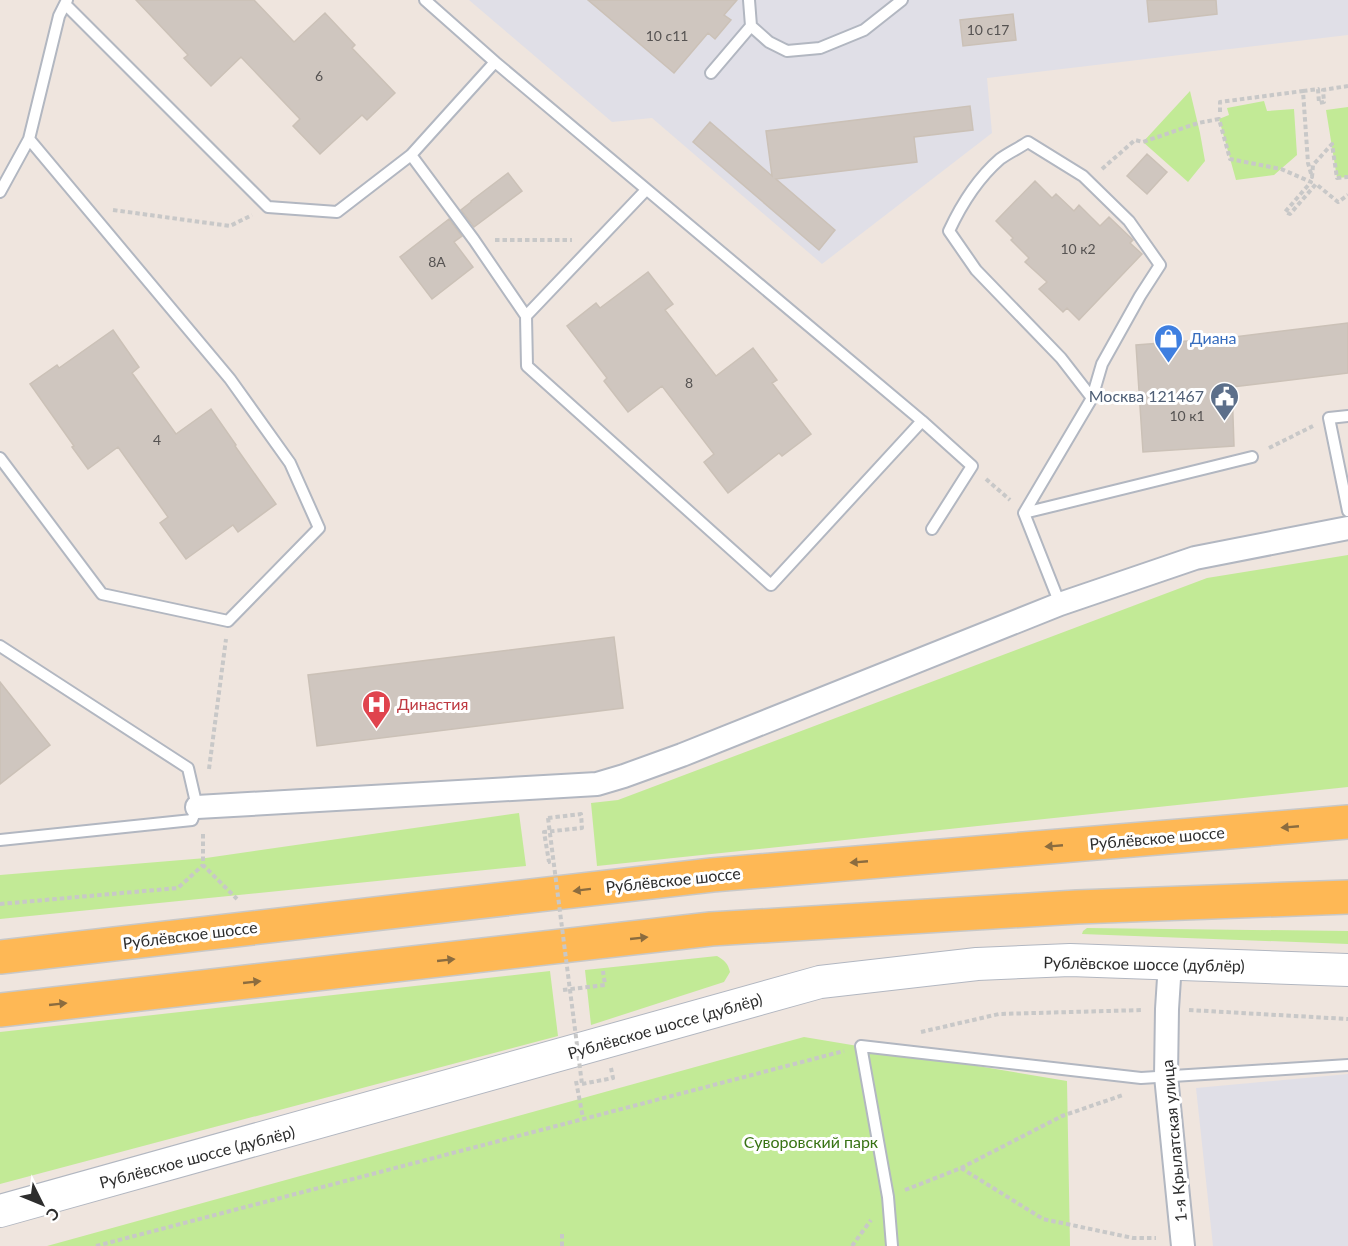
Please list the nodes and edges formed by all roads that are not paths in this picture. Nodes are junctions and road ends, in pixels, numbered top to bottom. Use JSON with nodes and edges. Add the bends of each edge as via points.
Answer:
{"nodes":[{"id":1,"x":425,"y":0,"type":"edge"},
{"id":2,"x":748,"y":0,"type":"edge"},
{"id":3,"x":902,"y":0,"type":"edge"},
{"id":4,"x":66,"y":2,"type":"edge"},
{"id":5,"x":751,"y":26,"type":"junction"},
{"id":6,"x":495,"y":62,"type":"junction"},
{"id":7,"x":711,"y":72,"type":"dead end"},
{"id":8,"x":29,"y":139,"type":"junction"},
{"id":9,"x":411,"y":155,"type":"junction"},
{"id":10,"x":646,"y":190,"type":"junction"},
{"id":11,"x":0,"y":192,"type":"edge"},
{"id":12,"x":526,"y":316,"type":"junction"},
{"id":13,"x":1092,"y":398,"type":"junction"},
{"id":14,"x":1348,"y":416,"type":"edge"},
{"id":15,"x":922,"y":421,"type":"junction"},
{"id":16,"x":1252,"y":457,"type":"road end"},
{"id":17,"x":0,"y":458,"type":"edge"},
{"id":18,"x":1348,"y":511,"type":"edge"},
{"id":19,"x":1024,"y":513,"type":"junction"},
{"id":20,"x":1348,"y":528,"type":"edge"},
{"id":21,"x":932,"y":529,"type":"dead end"},
{"id":22,"x":1060,"y":604,"type":"junction"},
{"id":23,"x":0,"y":646,"type":"edge"},
{"id":24,"x":201,"y":807,"type":"junction"},
{"id":25,"x":1348,"y":822,"type":"edge"},
{"id":26,"x":0,"y":840,"type":"edge"},
{"id":27,"x":1348,"y":897,"type":"edge"},
{"id":28,"x":0,"y":957,"type":"edge"},
{"id":29,"x":1170,"y":963,"type":"junction"},
{"id":30,"x":1348,"y":970,"type":"edge"},
{"id":31,"x":0,"y":1010,"type":"edge"},
{"id":32,"x":1348,"y":1065,"type":"edge"},
{"id":33,"x":1166,"y":1076,"type":"junction"},
{"id":34,"x":0,"y":1211,"type":"edge"},
{"id":35,"x":892,"y":1246,"type":"edge"},
{"id":36,"x":1183,"y":1246,"type":"edge"}],
"edges":[{"from":1,"to":6,"type":"lane"},
{"from":2,"to":5,"type":"lane"},
{"from":3,"to":5,"type":"lane","via":[[864,30],[820,48],[787,51]]},
{"from":4,"to":8,"type":"lane","via":[[59,16]]},
{"from":4,"to":9,"type":"lane","via":[[268,207],[337,212]]},
{"from":5,"to":7,"type":"lane"},
{"from":6,"to":9,"type":"lane"},
{"from":6,"to":10,"type":"lane"},
{"from":8,"to":11,"type":"lane"},
{"from":8,"to":17,"type":"lane","via":[[230,379],[290,463],[319,528],[228,621],[102,594]]},
{"from":9,"to":12,"type":"lane"},
{"from":10,"to":12,"type":"lane"},
{"from":10,"to":15,"type":"lane"},
{"from":12,"to":15,"type":"lane","via":[[527,366],[771,585]]},
{"from":13,"to":13,"type":"lane","via":[[1102,364],[1160,265],[1129,221],[1083,176],[1028,142],[980,178],[949,231],[976,270],[1061,358]]},
{"from":13,"to":19,"type":"lane"},
{"from":14,"to":18,"type":"lane","via":[[1329,418]]},
{"from":15,"to":21,"type":"lane","via":[[972,466]]},
{"from":16,"to":19,"type":"lane"},
{"from":19,"to":22,"type":"lane"},
{"from":20,"to":22,"type":"street","via":[[1195,558]]},
{"from":22,"to":24,"type":"street","via":[[681,755],[597,784]]},
{"from":23,"to":24,"type":"lane","via":[[188,768]]},
{"from":24,"to":26,"type":"lane","via":[[192,820]]},
{"from":25,"to":28,"type":"main road","name":"Рублёвское шоссе","one_way":true,"via":[[712,875]]},
{"from":31,"to":27,"type":"main road","one_way":true,"via":[[711,929],[1077,907]]},
{"from":29,"to":30,"type":"street","name":"Рублёвское шоссе (дублёр)"},
{"from":29,"to":33,"type":"street","name":"1-я Крылатская улица"},
{"from":29,"to":34,"type":"street","name":"Рублёвское шоссе (дублёр)","via":[[1070,960],[977,964],[820,982]]},
{"from":32,"to":33,"type":"lane"},
{"from":33,"to":35,"type":"lane","via":[[1141,1078],[861,1046],[888,1197]]},
{"from":33,"to":36,"type":"street","name":"1-я Крылатская улица"}]}
